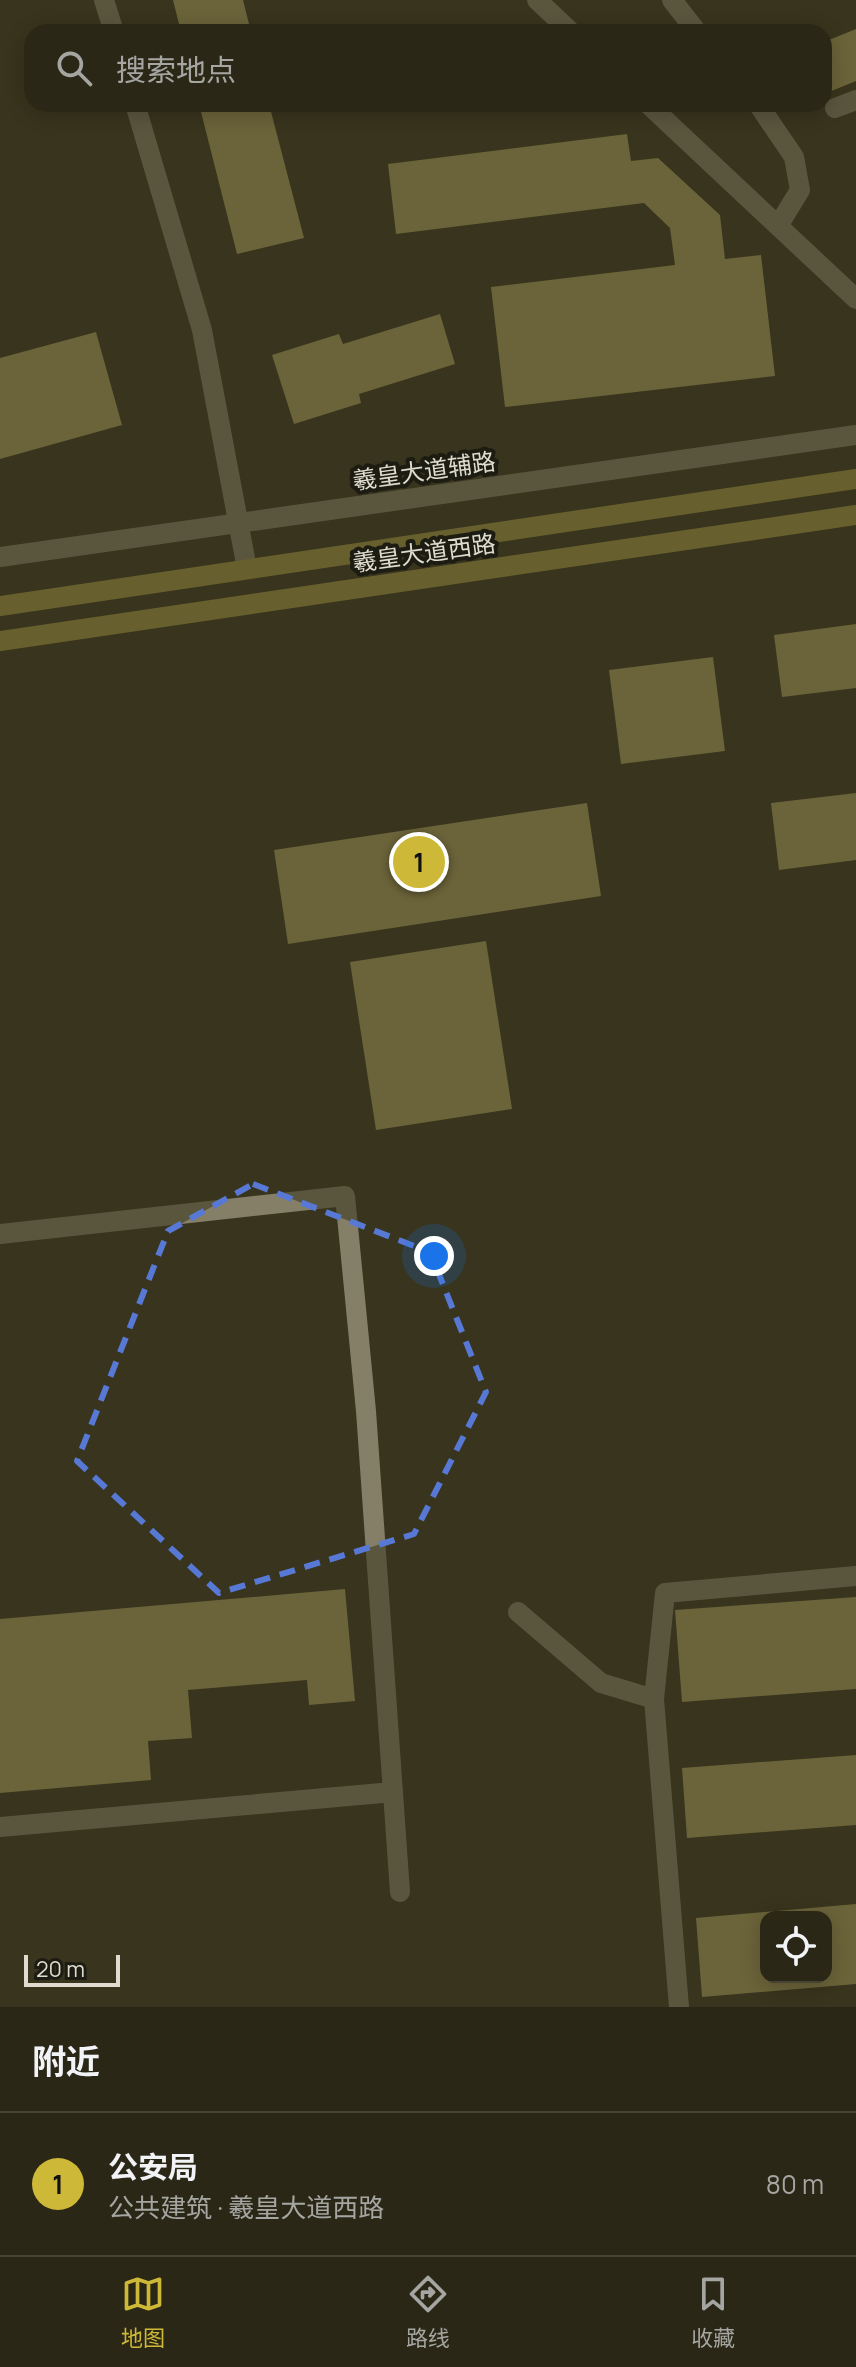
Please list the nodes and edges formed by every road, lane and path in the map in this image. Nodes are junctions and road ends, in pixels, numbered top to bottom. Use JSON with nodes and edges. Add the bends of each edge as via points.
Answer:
{"nodes":[{"id":1,"x":104,"y":0,"type":"edge"},
{"id":2,"x":537,"y":0,"type":"edge"},
{"id":3,"x":672,"y":0,"type":"edge"},
{"id":4,"x":112,"y":24,"type":"edge"},
{"id":5,"x":562,"y":24,"type":"edge"},
{"id":6,"x":691,"y":24,"type":"edge"},
{"id":7,"x":856,"y":100,"type":"edge"},
{"id":8,"x":835,"y":108,"type":"dead end"},
{"id":9,"x":137,"y":112,"type":"edge"},
{"id":10,"x":657,"y":112,"type":"edge"},
{"id":11,"x":765,"y":112,"type":"edge"},
{"id":12,"x":778,"y":226,"type":"junction"},
{"id":13,"x":856,"y":299,"type":"edge"},
{"id":14,"x":856,"y":435,"type":"edge"},
{"id":15,"x":856,"y":479,"type":"edge"},
{"id":16,"x":856,"y":515,"type":"edge"},
{"id":17,"x":238,"y":523,"type":"junction"},
{"id":18,"x":0,"y":557,"type":"edge"},
{"id":19,"x":247,"y":569,"type":"junction"},
{"id":20,"x":0,"y":606,"type":"edge"},
{"id":21,"x":0,"y":641,"type":"edge"},
{"id":22,"x":0,"y":1234,"type":"edge"},
{"id":23,"x":856,"y":1576,"type":"edge"},
{"id":24,"x":518,"y":1612,"type":"dead end"},
{"id":25,"x":654,"y":1699,"type":"junction"},
{"id":26,"x":393,"y":1792,"type":"junction"},
{"id":27,"x":0,"y":1827,"type":"edge"},
{"id":28,"x":400,"y":1892,"type":"dead end"},
{"id":29,"x":679,"y":2007,"type":"edge"}],
"edges":[{"from":1,"to":4,"type":"street"},
{"from":2,"to":5,"type":"street"},
{"from":3,"to":6,"type":"street"},
{"from":7,"to":8,"type":"street"},
{"from":9,"to":17,"type":"street","via":[[202,330]]},
{"from":10,"to":12,"type":"street"},
{"from":11,"to":12,"type":"street","via":[[794,157],[800,190]]},
{"from":12,"to":13,"type":"street"},
{"from":14,"to":17,"type":"street","name":"羲皇大道辅路"},
{"from":15,"to":19,"type":"main road","name":"羲皇大道西路"},
{"from":16,"to":21,"type":"main road","name":"羲皇大道西路"},
{"from":17,"to":18,"type":"street","name":"羲皇大道辅路"},
{"from":17,"to":19,"type":"street"},
{"from":19,"to":20,"type":"main road","name":"羲皇大道西路"},
{"from":22,"to":26,"type":"street","via":[[345,1196]]},
{"from":23,"to":25,"type":"street","via":[[665,1593]]},
{"from":24,"to":25,"type":"street","via":[[601,1683]]},
{"from":25,"to":29,"type":"street"},
{"from":26,"to":27,"type":"street"},
{"from":26,"to":28,"type":"street"}]}
